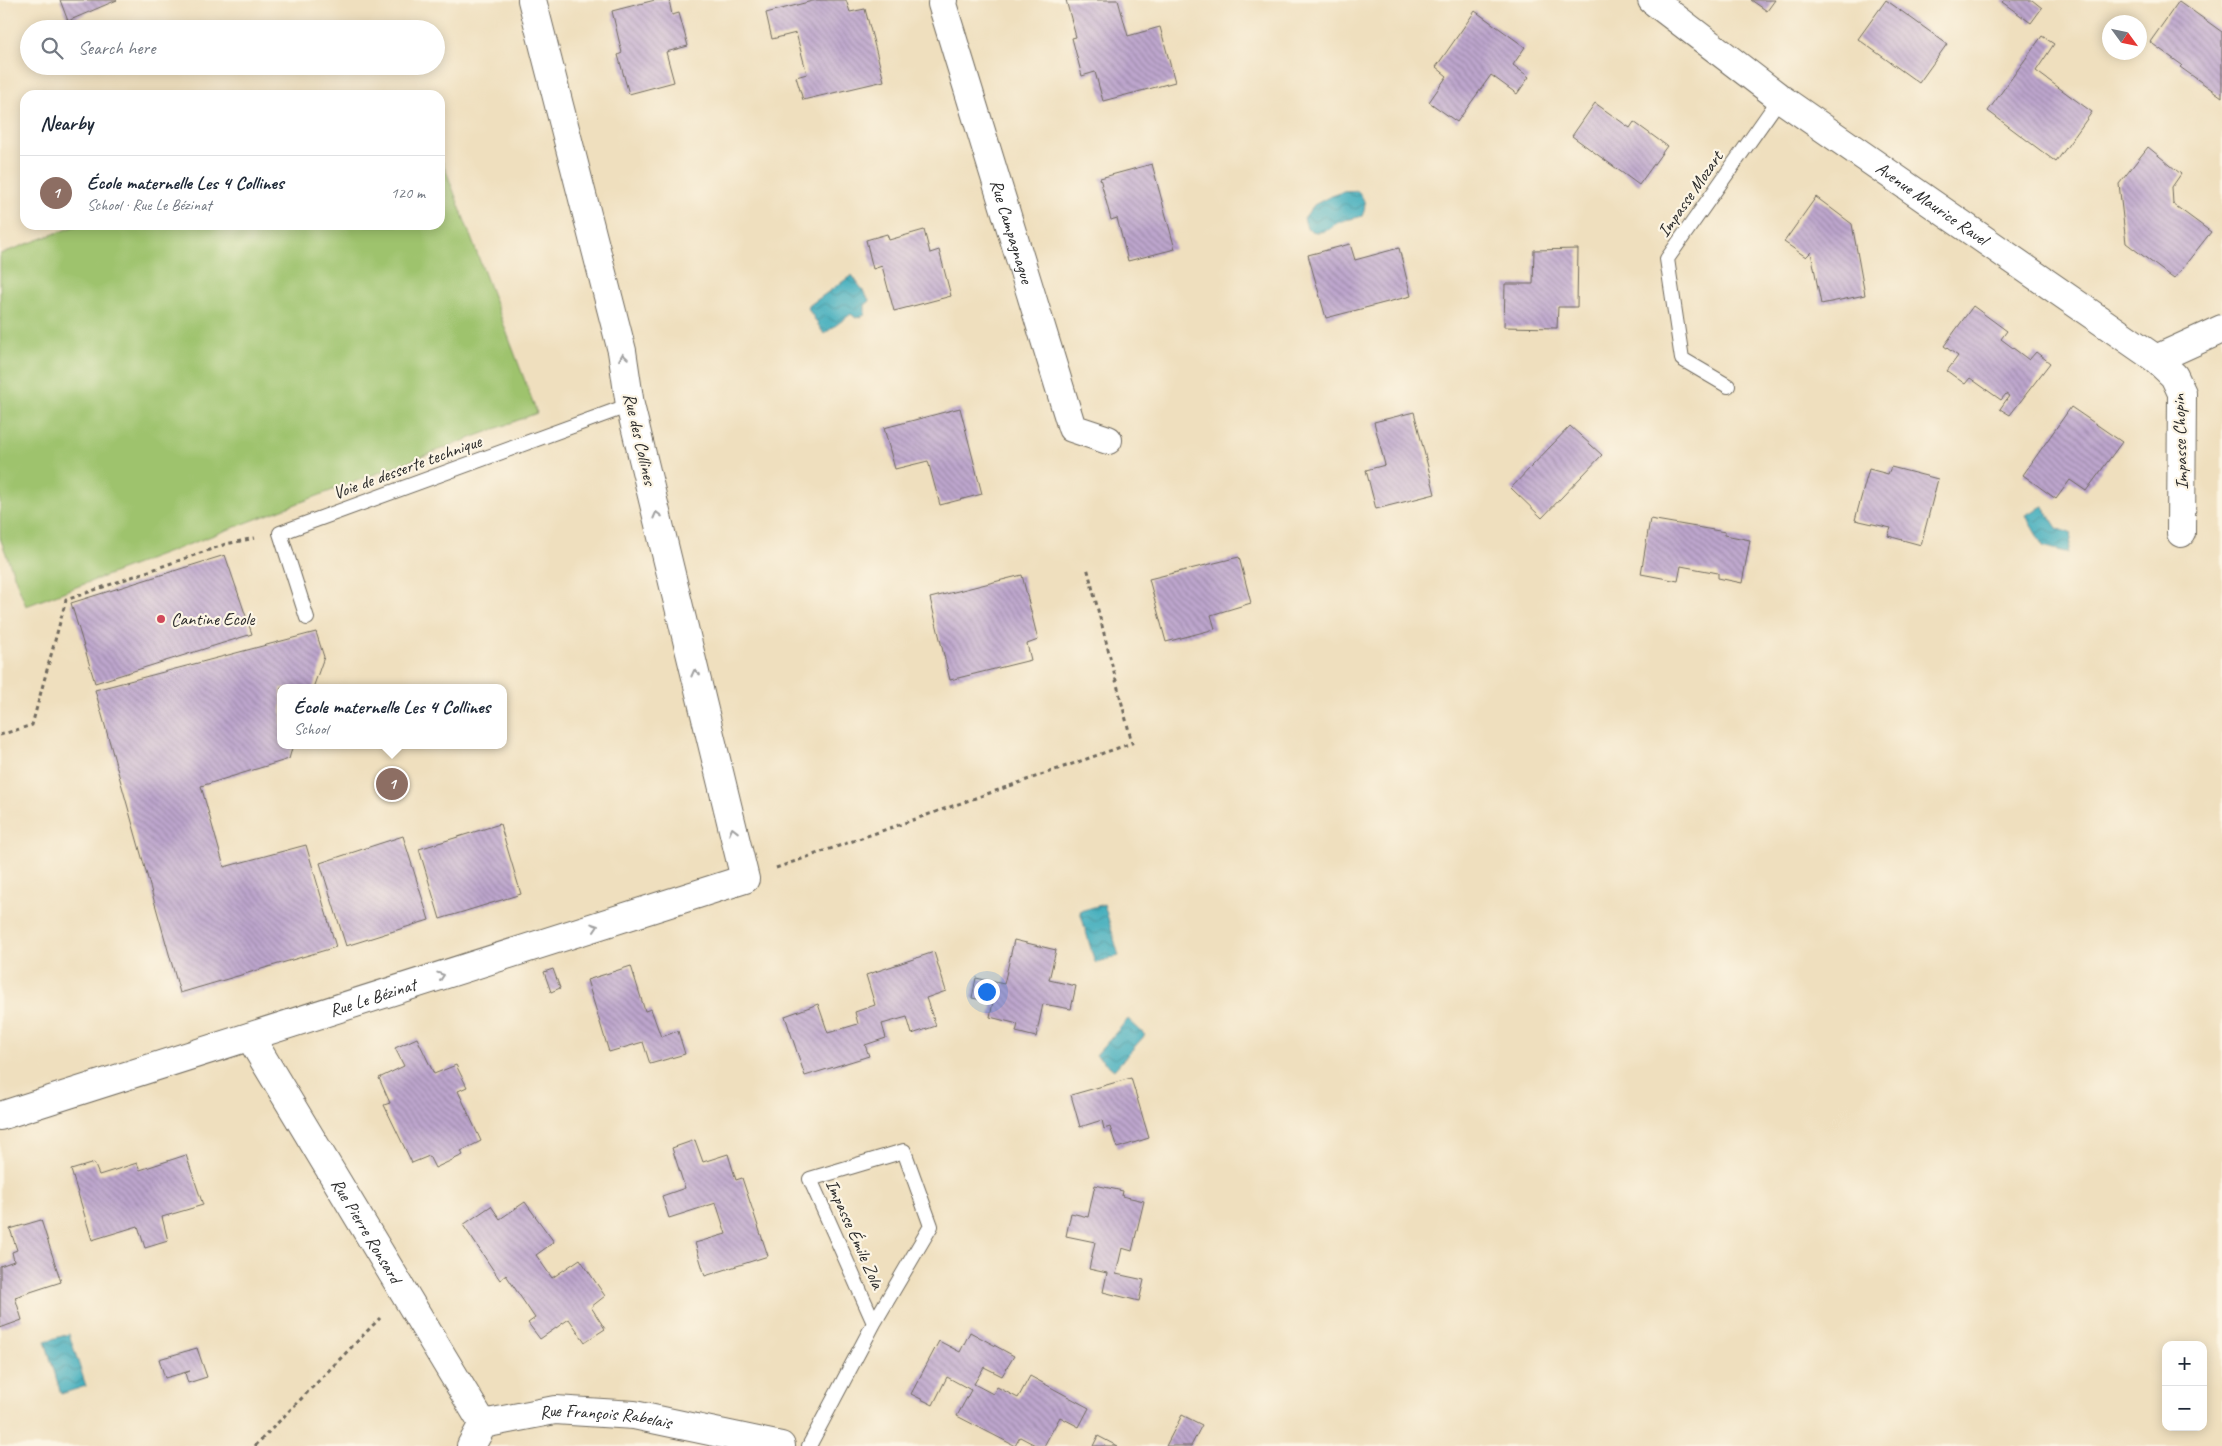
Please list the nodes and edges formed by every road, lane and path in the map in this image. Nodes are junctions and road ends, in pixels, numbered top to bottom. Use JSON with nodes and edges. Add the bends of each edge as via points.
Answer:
{"nodes":[{"id":1,"x":532,"y":0,"type":"edge"},
{"id":2,"x":943,"y":0,"type":"edge"},
{"id":3,"x":1652,"y":0,"type":"edge"},
{"id":4,"x":1780,"y":98,"type":"junction"},
{"id":5,"x":2222,"y":329,"type":"edge"},
{"id":6,"x":2156,"y":359,"type":"junction"},
{"id":7,"x":1728,"y":386,"type":"dead end"},
{"id":8,"x":630,"y":405,"type":"junction"},
{"id":9,"x":1108,"y":440,"type":"dead end"},
{"id":10,"x":280,"y":533,"type":"junction"},
{"id":11,"x":2181,"y":533,"type":"dead end"},
{"id":12,"x":1087,"y":567,"type":"dead end"},
{"id":13,"x":307,"y":618,"type":"dead end"},
{"id":14,"x":0,"y":735,"type":"edge"},
{"id":15,"x":745,"y":879,"type":"junction"},
{"id":16,"x":250,"y":1037,"type":"junction"},
{"id":17,"x":0,"y":1116,"type":"edge"},
{"id":18,"x":404,"y":1293,"type":"junction"},
{"id":19,"x":874,"y":1323,"type":"junction"},
{"id":20,"x":477,"y":1435,"type":"edge"},
{"id":21,"x":255,"y":1446,"type":"edge"},
{"id":22,"x":781,"y":1446,"type":"edge"},
{"id":23,"x":810,"y":1446,"type":"edge"}],
"edges":[{"from":8,"to":1,"type":"street","name":"Rue des Collines","one_way":true,"via":[[622,351]]},
{"from":2,"to":9,"type":"street","name":"Rue Campagnague","via":[[1072,428]]},
{"from":3,"to":4,"type":"street","name":"Avenue Maurice Ravel"},
{"from":4,"to":6,"type":"street","name":"Avenue Maurice Ravel"},
{"from":4,"to":7,"type":"lane","name":"Impasse Mozart","via":[[1667,259],[1682,358]]},
{"from":5,"to":6,"type":"street"},
{"from":6,"to":11,"type":"street","name":"Impasse Chopin","via":[[2174,376],[2182,393]]},
{"from":8,"to":10,"type":"lane","name":"Voie de desserte technique"},
{"from":15,"to":8,"type":"street","name":"Rue des Collines","one_way":true},
{"from":10,"to":13,"type":"lane"},
{"from":10,"to":14,"type":"path","via":[[226,544],[66,600],[32,725]]},
{"from":12,"to":15,"type":"path","via":[[1132,744]]},
{"from":16,"to":15,"type":"street","name":"Rue Le Bézinat","one_way":true},
{"from":16,"to":17,"type":"street","name":"Rue Le Bézinat"},
{"from":16,"to":18,"type":"street","name":"Rue Pierre Ronsard"},
{"from":18,"to":20,"type":"street","name":"Rue Pierre Ronsard"},
{"from":18,"to":21,"type":"path"},
{"from":19,"to":19,"type":"lane","name":"Impasse Émile Zola","via":[[931,1226],[904,1150],[810,1179]]},
{"from":19,"to":23,"type":"lane","name":"Impasse Émile Zola"},
{"from":20,"to":22,"type":"street","name":"Rue François Rabelais","via":[[555,1410],[634,1415]]}]}
